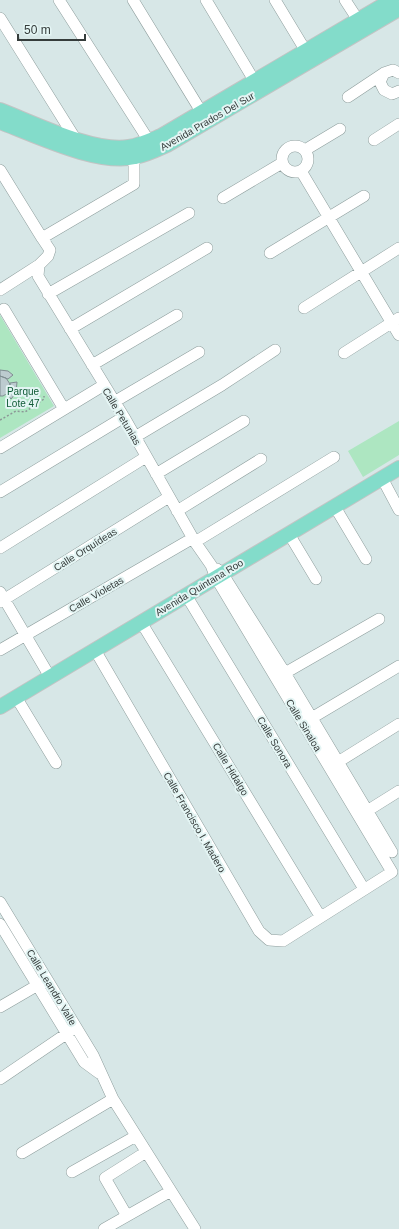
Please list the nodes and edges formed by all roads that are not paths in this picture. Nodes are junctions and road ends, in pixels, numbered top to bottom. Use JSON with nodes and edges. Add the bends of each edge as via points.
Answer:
{"nodes":[{"id":1,"x":59,"y":0,"type":"edge"},
{"id":2,"x":133,"y":0,"type":"edge"},
{"id":3,"x":206,"y":0,"type":"edge"},
{"id":4,"x":275,"y":0,"type":"edge"},
{"id":5,"x":345,"y":0,"type":"edge"},
{"id":6,"x":392,"y":0,"type":"edge"},
{"id":7,"x":399,"y":9,"type":"edge"},
{"id":8,"x":0,"y":18,"type":"edge"},
{"id":9,"x":358,"y":20,"type":"junction"},
{"id":10,"x":308,"y":56,"type":"junction"},
{"id":11,"x":384,"y":73,"type":"junction"},
{"id":12,"x":399,"y":73,"type":"edge"},
{"id":13,"x":255,"y":82,"type":"junction"},
{"id":14,"x":399,"y":92,"type":"edge"},
{"id":15,"x":348,"y":97,"type":"dead end"},
{"id":16,"x":0,"y":110,"type":"edge"},
{"id":17,"x":202,"y":113,"type":"junction"},
{"id":18,"x":0,"y":122,"type":"edge"},
{"id":19,"x":399,"y":124,"type":"edge"},
{"id":20,"x":340,"y":129,"type":"dead end"},
{"id":21,"x":76,"y":139,"type":"junction"},
{"id":22,"x":374,"y":140,"type":"dead end"},
{"id":23,"x":149,"y":141,"type":"junction"},
{"id":24,"x":305,"y":150,"type":"junction"},
{"id":25,"x":84,"y":153,"type":"junction"},
{"id":26,"x":134,"y":158,"type":"junction"},
{"id":27,"x":282,"y":163,"type":"junction"},
{"id":28,"x":0,"y":170,"type":"edge"},
{"id":29,"x":301,"y":171,"type":"junction"},
{"id":30,"x":364,"y":196,"type":"dead end"},
{"id":31,"x":223,"y":198,"type":"dead end"},
{"id":32,"x":189,"y":213,"type":"dead end"},
{"id":33,"x":328,"y":218,"type":"junction"},
{"id":34,"x":42,"y":238,"type":"junction"},
{"id":35,"x":207,"y":248,"type":"dead end"},
{"id":36,"x":399,"y":248,"type":"edge"},
{"id":37,"x":270,"y":253,"type":"dead end"},
{"id":38,"x":39,"y":265,"type":"junction"},
{"id":39,"x":361,"y":272,"type":"junction"},
{"id":40,"x":0,"y":290,"type":"edge"},
{"id":41,"x":48,"y":294,"type":"junction"},
{"id":42,"x":304,"y":308,"type":"dead end"},
{"id":43,"x":4,"y":309,"type":"dead end"},
{"id":44,"x":177,"y":314,"type":"dead end"},
{"id":45,"x":395,"y":320,"type":"edge"},
{"id":46,"x":70,"y":329,"type":"junction"},
{"id":47,"x":399,"y":335,"type":"edge"},
{"id":48,"x":276,"y":350,"type":"dead end"},
{"id":49,"x":199,"y":352,"type":"dead end"},
{"id":50,"x":344,"y":353,"type":"dead end"},
{"id":51,"x":92,"y":365,"type":"junction"},
{"id":52,"x":104,"y":384,"type":"junction"},
{"id":53,"x":114,"y":402,"type":"junction"},
{"id":54,"x":64,"y":409,"type":"junction"},
{"id":55,"x":124,"y":417,"type":"junction"},
{"id":56,"x":244,"y":421,"type":"dead end"},
{"id":57,"x":135,"y":437,"type":"junction"},
{"id":58,"x":0,"y":448,"type":"edge"},
{"id":59,"x":146,"y":457,"type":"junction"},
{"id":60,"x":334,"y":457,"type":"dead end"},
{"id":61,"x":261,"y":459,"type":"dead end"},
{"id":62,"x":399,"y":468,"type":"edge"},
{"id":63,"x":156,"y":474,"type":"junction"},
{"id":64,"x":382,"y":478,"type":"junction"},
{"id":65,"x":0,"y":492,"type":"edge"},
{"id":66,"x":169,"y":497,"type":"junction"},
{"id":67,"x":335,"y":507,"type":"junction"},
{"id":68,"x":399,"y":510,"type":"edge"},
{"id":69,"x":178,"y":511,"type":"junction"},
{"id":70,"x":289,"y":534,"type":"junction"},
{"id":71,"x":194,"y":540,"type":"junction"},
{"id":72,"x":0,"y":548,"type":"edge"},
{"id":73,"x":366,"y":559,"type":"dead end"},
{"id":74,"x":216,"y":572,"type":"junction"},
{"id":75,"x":316,"y":579,"type":"dead end"},
{"id":76,"x":186,"y":596,"type":"junction"},
{"id":77,"x":1,"y":598,"type":"edge"},
{"id":78,"x":379,"y":619,"type":"dead end"},
{"id":79,"x":141,"y":622,"type":"junction"},
{"id":80,"x":25,"y":636,"type":"junction"},
{"id":81,"x":0,"y":650,"type":"edge"},
{"id":82,"x":95,"y":650,"type":"junction"},
{"id":83,"x":399,"y":666,"type":"edge"},
{"id":84,"x":285,"y":673,"type":"junction"},
{"id":85,"x":50,"y":677,"type":"junction"},
{"id":86,"x":16,"y":697,"type":"junction"},
{"id":87,"x":0,"y":706,"type":"edge"},
{"id":88,"x":308,"y":721,"type":"junction"},
{"id":89,"x":399,"y":724,"type":"edge"},
{"id":90,"x":338,"y":762,"type":"junction"},
{"id":91,"x":56,"y":763,"type":"dead end"},
{"id":92,"x":399,"y":791,"type":"edge"},
{"id":93,"x":367,"y":811,"type":"junction"},
{"id":94,"x":391,"y":852,"type":"edge"},
{"id":95,"x":392,"y":872,"type":"joint"},
{"id":96,"x":364,"y":889,"type":"junction"},
{"id":97,"x":0,"y":902,"type":"edge"},
{"id":98,"x":320,"y":916,"type":"junction"},
{"id":99,"x":16,"y":928,"type":"junction"},
{"id":100,"x":2,"y":932,"type":"edge"},
{"id":101,"x":47,"y":980,"type":"junction"},
{"id":102,"x":36,"y":985,"type":"junction"},
{"id":103,"x":0,"y":1007,"type":"edge"},
{"id":104,"x":76,"y":1027,"type":"junction"},
{"id":105,"x":66,"y":1034,"type":"junction"},
{"id":106,"x":88,"y":1058,"type":"junction"},
{"id":107,"x":0,"y":1079,"type":"edge"},
{"id":108,"x":113,"y":1099,"type":"junction"},
{"id":109,"x":136,"y":1136,"type":"junction"},
{"id":110,"x":146,"y":1152,"type":"junction"},
{"id":111,"x":22,"y":1153,"type":"dead end"},
{"id":112,"x":72,"y":1172,"type":"dead end"},
{"id":113,"x":171,"y":1191,"type":"junction"},
{"id":114,"x":127,"y":1216,"type":"junction"},
{"id":115,"x":104,"y":1229,"type":"edge"},
{"id":116,"x":194,"y":1229,"type":"edge"}],
"edges":[{"from":1,"to":23,"type":"street"},
{"from":2,"to":17,"type":"street"},
{"from":3,"to":13,"type":"street"},
{"from":4,"to":10,"type":"street"},
{"from":5,"to":9,"type":"street"},
{"from":6,"to":9,"type":"main road","name":"Avenida Prados Del Sur"},
{"from":7,"to":10,"type":"main road","name":"Avenida Prados Del Sur"},
{"from":8,"to":21,"type":"street"},
{"from":9,"to":10,"type":"main road","name":"Avenida Prados Del Sur"},
{"from":10,"to":13,"type":"main road","name":"Avenida Prados Del Sur"},
{"from":10,"to":26,"type":"main road","name":"Avenida Prados Del Sur","via":[[167,145]]},
{"from":11,"to":12,"type":"street","via":[[393,70]]},
{"from":11,"to":14,"type":"street","via":[[380,82],[384,90],[392,94]]},
{"from":11,"to":15,"type":"street"},
{"from":13,"to":17,"type":"main road","name":"Avenida Prados Del Sur"},
{"from":16,"to":21,"type":"main road","name":"Avenida Prados Del Sur"},
{"from":17,"to":23,"type":"main road","name":"Avenida Prados Del Sur"},
{"from":18,"to":25,"type":"main road","name":"Avenida Prados Del Sur"},
{"from":19,"to":22,"type":"street"},
{"from":20,"to":24,"type":"street"},
{"from":21,"to":23,"type":"main road","name":"Avenida Prados Del Sur","via":[[105,147],[128,147]]},
{"from":21,"to":25,"type":"street"},
{"from":24,"to":27,"type":"street","via":[[298,146],[288,147],[282,154]]},
{"from":24,"to":29,"type":"street","via":[[308,162]]},
{"from":25,"to":26,"type":"main road","name":"Avenida Prados Del Sur","via":[[102,157]]},
{"from":26,"to":34,"type":"street","via":[[134,184]]},
{"from":27,"to":29,"type":"street","via":[[293,173]]},
{"from":27,"to":31,"type":"street"},
{"from":28,"to":34,"type":"street"},
{"from":29,"to":33,"type":"street"},
{"from":30,"to":33,"type":"street"},
{"from":32,"to":41,"type":"street"},
{"from":33,"to":37,"type":"street"},
{"from":33,"to":39,"type":"street"},
{"from":34,"to":38,"type":"street","via":[[50,250]]},
{"from":35,"to":46,"type":"street"},
{"from":36,"to":39,"type":"street"},
{"from":38,"to":40,"type":"street"},
{"from":38,"to":41,"type":"street","name":"Calle Petunias","via":[[38,276]]},
{"from":39,"to":42,"type":"street"},
{"from":39,"to":45,"type":"street"},
{"from":41,"to":46,"type":"street","name":"Calle Petunias"},
{"from":43,"to":54,"type":"street"},
{"from":44,"to":51,"type":"street"},
{"from":45,"to":47,"type":"street"},
{"from":45,"to":50,"type":"street"},
{"from":46,"to":51,"type":"street","name":"Calle Petunias"},
{"from":48,"to":57,"type":"street"},
{"from":49,"to":53,"type":"street"},
{"from":51,"to":52,"type":"street","name":"Calle Petunias"},
{"from":52,"to":53,"type":"street","name":"Calle Petunias"},
{"from":52,"to":54,"type":"street"},
{"from":53,"to":55,"type":"street","name":"Calle Petunias"},
{"from":54,"to":58,"type":"street"},
{"from":55,"to":57,"type":"street","name":"Calle Petunias"},
{"from":55,"to":65,"type":"street"},
{"from":56,"to":63,"type":"street"},
{"from":57,"to":59,"type":"street","name":"Calle Petunias"},
{"from":59,"to":63,"type":"street","name":"Calle Petunias"},
{"from":59,"to":72,"type":"street"},
{"from":60,"to":71,"type":"street","name":"Calle Violetas"},
{"from":61,"to":69,"type":"street"},
{"from":62,"to":64,"type":"main road","name":"Avenida Quintana Roo"},
{"from":63,"to":66,"type":"street","name":"Calle Petunias"},
{"from":64,"to":67,"type":"main road","name":"Avenida Quintana Roo"},
{"from":64,"to":68,"type":"street"},
{"from":66,"to":69,"type":"street","name":"Calle Petunias"},
{"from":66,"to":77,"type":"street","name":"Calle Orquídeas"},
{"from":67,"to":70,"type":"main road","name":"Avenida Quintana Roo"},
{"from":67,"to":73,"type":"street"},
{"from":69,"to":71,"type":"street","name":"Calle Petunias"},
{"from":70,"to":74,"type":"main road","name":"Avenida Quintana Roo"},
{"from":70,"to":75,"type":"street"},
{"from":71,"to":74,"type":"street","name":"Calle Petunias"},
{"from":71,"to":80,"type":"street","name":"Calle Violetas"},
{"from":74,"to":76,"type":"main road","name":"Avenida Quintana Roo"},
{"from":74,"to":84,"type":"street","name":"Calle Sinaloa"},
{"from":74,"to":88,"type":"street","name":"Calle Sinaloa"},
{"from":76,"to":79,"type":"main road","name":"Avenida Quintana Roo"},
{"from":76,"to":96,"type":"street","name":"Calle Sonora"},
{"from":77,"to":80,"type":"street"},
{"from":78,"to":84,"type":"street"},
{"from":79,"to":82,"type":"main road","name":"Avenida Quintana Roo"},
{"from":79,"to":98,"type":"street","name":"Calle Hidalgo"},
{"from":80,"to":81,"type":"street","name":"Calle Violetas"},
{"from":80,"to":85,"type":"street"},
{"from":82,"to":85,"type":"main road","name":"Avenida Quintana Roo"},
{"from":82,"to":98,"type":"street","name":"Calle Francisco I. Madero","via":[[259,931],[269,940],[284,942]]},
{"from":83,"to":88,"type":"street"},
{"from":84,"to":88,"type":"street","name":"Calle Sinaloa"},
{"from":85,"to":86,"type":"main road","name":"Avenida Quintana Roo"},
{"from":86,"to":87,"type":"main road","name":"Avenida Quintana Roo"},
{"from":86,"to":91,"type":"street"},
{"from":88,"to":90,"type":"street","name":"Calle Sinaloa"},
{"from":88,"to":94,"type":"street","name":"Calle Sinaloa"},
{"from":89,"to":90,"type":"street"},
{"from":90,"to":93,"type":"street","name":"Calle Sinaloa"},
{"from":92,"to":93,"type":"street"},
{"from":93,"to":94,"type":"street","name":"Calle Sinaloa"},
{"from":94,"to":95,"type":"street","name":"Calle Sinaloa"},
{"from":95,"to":96,"type":"street","name":"Calle Francisco I. Madero"},
{"from":96,"to":98,"type":"street","name":"Calle Francisco I. Madero"},
{"from":97,"to":99,"type":"street","name":"Calle Leandro Valle"},
{"from":99,"to":100,"type":"street"},
{"from":99,"to":101,"type":"street","name":"Calle Leandro Valle"},
{"from":100,"to":102,"type":"street","name":"Calle Leandro Valle"},
{"from":101,"to":102,"type":"street"},
{"from":101,"to":104,"type":"street","name":"Calle Leandro Valle"},
{"from":102,"to":103,"type":"street"},
{"from":102,"to":105,"type":"street","name":"Calle Leandro Valle"},
{"from":104,"to":105,"type":"street"},
{"from":104,"to":106,"type":"street","name":"Calle Leandro Valle"},
{"from":105,"to":106,"type":"street","name":"Calle Leandro Valle"},
{"from":105,"to":107,"type":"street"},
{"from":106,"to":108,"type":"street","name":"Calle Leandro Valle","via":[[100,1073]]},
{"from":108,"to":109,"type":"street","name":"Calle Leandro Valle"},
{"from":108,"to":111,"type":"street"},
{"from":109,"to":110,"type":"street","name":"Calle Leandro Valle"},
{"from":109,"to":112,"type":"street"},
{"from":110,"to":113,"type":"street","name":"Calle Leandro Valle"},
{"from":110,"to":114,"type":"street","via":[[105,1178]]},
{"from":113,"to":114,"type":"street"},
{"from":113,"to":116,"type":"street","name":"Calle Leandro Valle"},
{"from":114,"to":115,"type":"street"}]}
